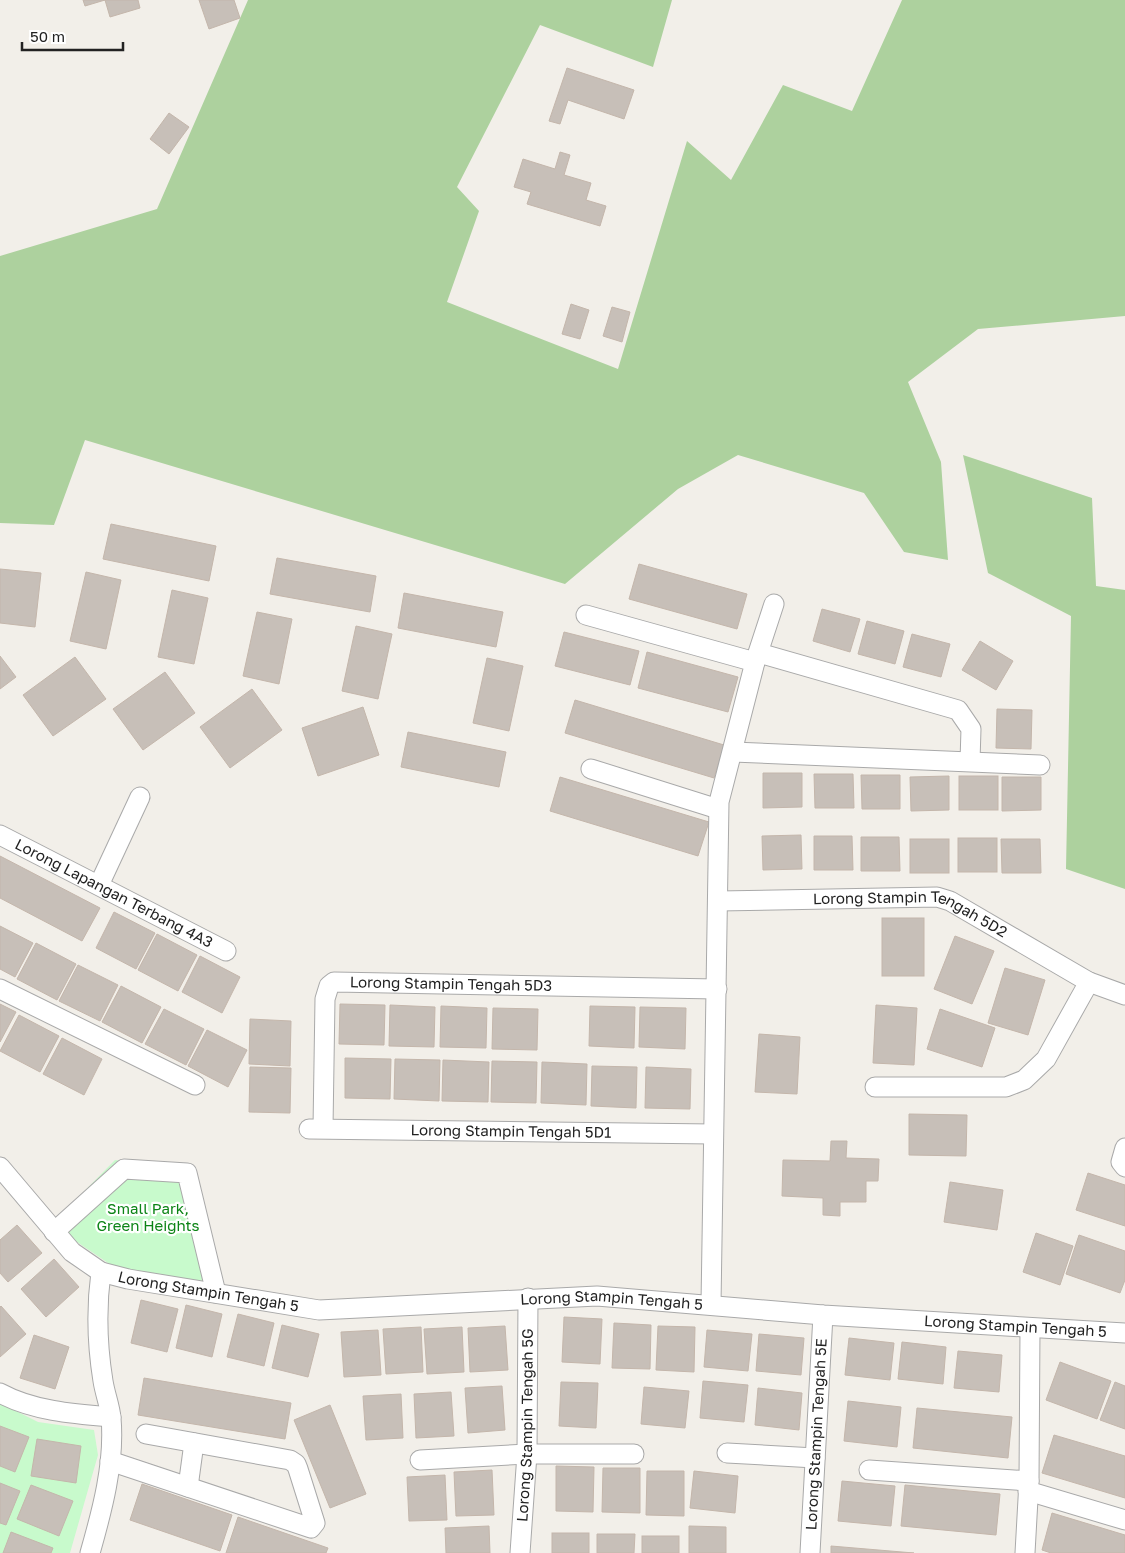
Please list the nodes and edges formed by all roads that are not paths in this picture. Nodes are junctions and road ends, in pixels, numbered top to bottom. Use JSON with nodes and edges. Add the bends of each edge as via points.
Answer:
{"nodes":[{"id":1,"x":774,"y":604,"type":"dead end"},
{"id":2,"x":586,"y":615,"type":"dead end"},
{"id":3,"x":757,"y":658,"type":"junction"},
{"id":4,"x":733,"y":752,"type":"junction"},
{"id":5,"x":970,"y":761,"type":"junction"},
{"id":6,"x":1040,"y":765,"type":"dead end"},
{"id":7,"x":591,"y":769,"type":"dead end"},
{"id":8,"x":140,"y":798,"type":"dead end"},
{"id":9,"x":718,"y":810,"type":"junction"},
{"id":10,"x":0,"y":835,"type":"edge"},
{"id":11,"x":99,"y":885,"type":"junction"},
{"id":12,"x":718,"y":901,"type":"junction"},
{"id":13,"x":226,"y":951,"type":"dead end"},
{"id":14,"x":1089,"y":982,"type":"junction"},
{"id":15,"x":0,"y":989,"type":"edge"},
{"id":16,"x":717,"y":989,"type":"junction"},
{"id":17,"x":1125,"y":994,"type":"edge"},
{"id":18,"x":195,"y":1084,"type":"dead end"},
{"id":19,"x":875,"y":1087,"type":"dead end"},
{"id":20,"x":316,"y":1128,"type":"joint"},
{"id":21,"x":713,"y":1134,"type":"junction"},
{"id":22,"x":1125,"y":1148,"type":"edge"},
{"id":23,"x":0,"y":1167,"type":"edge"},
{"id":24,"x":1125,"y":1167,"type":"edge"},
{"id":25,"x":54,"y":1232,"type":"junction"},
{"id":26,"x":100,"y":1272,"type":"junction"},
{"id":27,"x":216,"y":1293,"type":"junction"},
{"id":28,"x":528,"y":1298,"type":"junction"},
{"id":29,"x":711,"y":1304,"type":"junction"},
{"id":30,"x":824,"y":1315,"type":"junction"},
{"id":31,"x":1030,"y":1329,"type":"junction"},
{"id":32,"x":1125,"y":1334,"type":"edge"},
{"id":33,"x":0,"y":1393,"type":"edge"},
{"id":34,"x":111,"y":1418,"type":"junction"},
{"id":35,"x":146,"y":1434,"type":"dead end"},
{"id":36,"x":194,"y":1443,"type":"junction"},
{"id":37,"x":727,"y":1453,"type":"dead end"},
{"id":38,"x":527,"y":1454,"type":"junction"},
{"id":39,"x":634,"y":1454,"type":"dead end"},
{"id":40,"x":815,"y":1458,"type":"junction"},
{"id":41,"x":420,"y":1460,"type":"dead end"},
{"id":42,"x":110,"y":1461,"type":"junction"},
{"id":43,"x":869,"y":1470,"type":"dead end"},
{"id":44,"x":1029,"y":1486,"type":"junction"},
{"id":45,"x":188,"y":1487,"type":"junction"},
{"id":46,"x":1125,"y":1520,"type":"edge"},
{"id":47,"x":90,"y":1553,"type":"edge"},
{"id":48,"x":520,"y":1553,"type":"edge"},
{"id":49,"x":810,"y":1553,"type":"edge"},
{"id":50,"x":1025,"y":1553,"type":"edge"}],
"edges":[{"from":1,"to":3,"type":"street"},
{"from":2,"to":3,"type":"street"},
{"from":3,"to":4,"type":"street"},
{"from":3,"to":5,"type":"street","via":[[958,710],[971,729]]},
{"from":4,"to":5,"type":"street"},
{"from":4,"to":9,"type":"street"},
{"from":5,"to":6,"type":"street"},
{"from":7,"to":9,"type":"street"},
{"from":8,"to":11,"type":"street"},
{"from":9,"to":12,"type":"street"},
{"from":10,"to":11,"type":"street","name":"Lorong Lapangan Terbang 4A3"},
{"from":11,"to":13,"type":"street","name":"Lorong Lapangan Terbang 4A3"},
{"from":12,"to":14,"type":"street","name":"Lorong Stampin Tengah 5D2","via":[[937,897],[950,901]]},
{"from":12,"to":16,"type":"street"},
{"from":14,"to":17,"type":"street","name":"Lorong Stampin Tengah 5D2"},
{"from":14,"to":19,"type":"street","via":[[1046,1059],[1024,1080],[1006,1087]]},
{"from":15,"to":18,"type":"street"},
{"from":16,"to":20,"type":"street","name":"Lorong Stampin Tengah 5D3","via":[[334,982],[329,986],[325,999]]},
{"from":16,"to":21,"type":"street"},
{"from":20,"to":21,"type":"street","name":"Lorong Stampin Tengah 5D1"},
{"from":21,"to":29,"type":"street"},
{"from":22,"to":24,"type":"street","via":[[1121,1162]]},
{"from":23,"to":25,"type":"street"},
{"from":25,"to":26,"type":"street","via":[[72,1252]]},
{"from":25,"to":27,"type":"street","via":[[124,1169],[187,1173]]},
{"from":26,"to":27,"type":"street","name":"Lorong Stampin Tengah 5"},
{"from":26,"to":34,"type":"street","via":[[96,1309],[98,1343]]},
{"from":27,"to":28,"type":"street","name":"Lorong Stampin Tengah 5","via":[[319,1310]]},
{"from":28,"to":29,"type":"street","name":"Lorong Stampin Tengah 5","via":[[597,1296]]},
{"from":28,"to":38,"type":"street","name":"Lorong Stampin Tengah 5G"},
{"from":29,"to":30,"type":"street","name":"Lorong Stampin Tengah 5"},
{"from":30,"to":31,"type":"street","name":"Lorong Stampin Tengah 5"},
{"from":30,"to":40,"type":"street","name":"Lorong Stampin Tengah 5E"},
{"from":31,"to":32,"type":"street","name":"Lorong Stampin Tengah 5"},
{"from":31,"to":44,"type":"street"},
{"from":33,"to":34,"type":"street","via":[[42,1408]]},
{"from":34,"to":42,"type":"street"},
{"from":35,"to":36,"type":"street"},
{"from":36,"to":45,"type":"street"},
{"from":36,"to":45,"type":"street","via":[[290,1460],[296,1464],[315,1523],[311,1528]]},
{"from":37,"to":40,"type":"street"},
{"from":38,"to":39,"type":"street"},
{"from":38,"to":41,"type":"street"},
{"from":38,"to":48,"type":"street","name":"Lorong Stampin Tengah 5G"},
{"from":40,"to":49,"type":"street","name":"Lorong Stampin Tengah 5E"},
{"from":42,"to":45,"type":"street"},
{"from":42,"to":47,"type":"street"},
{"from":43,"to":44,"type":"street"},
{"from":44,"to":46,"type":"street"},
{"from":44,"to":50,"type":"street"}]}
